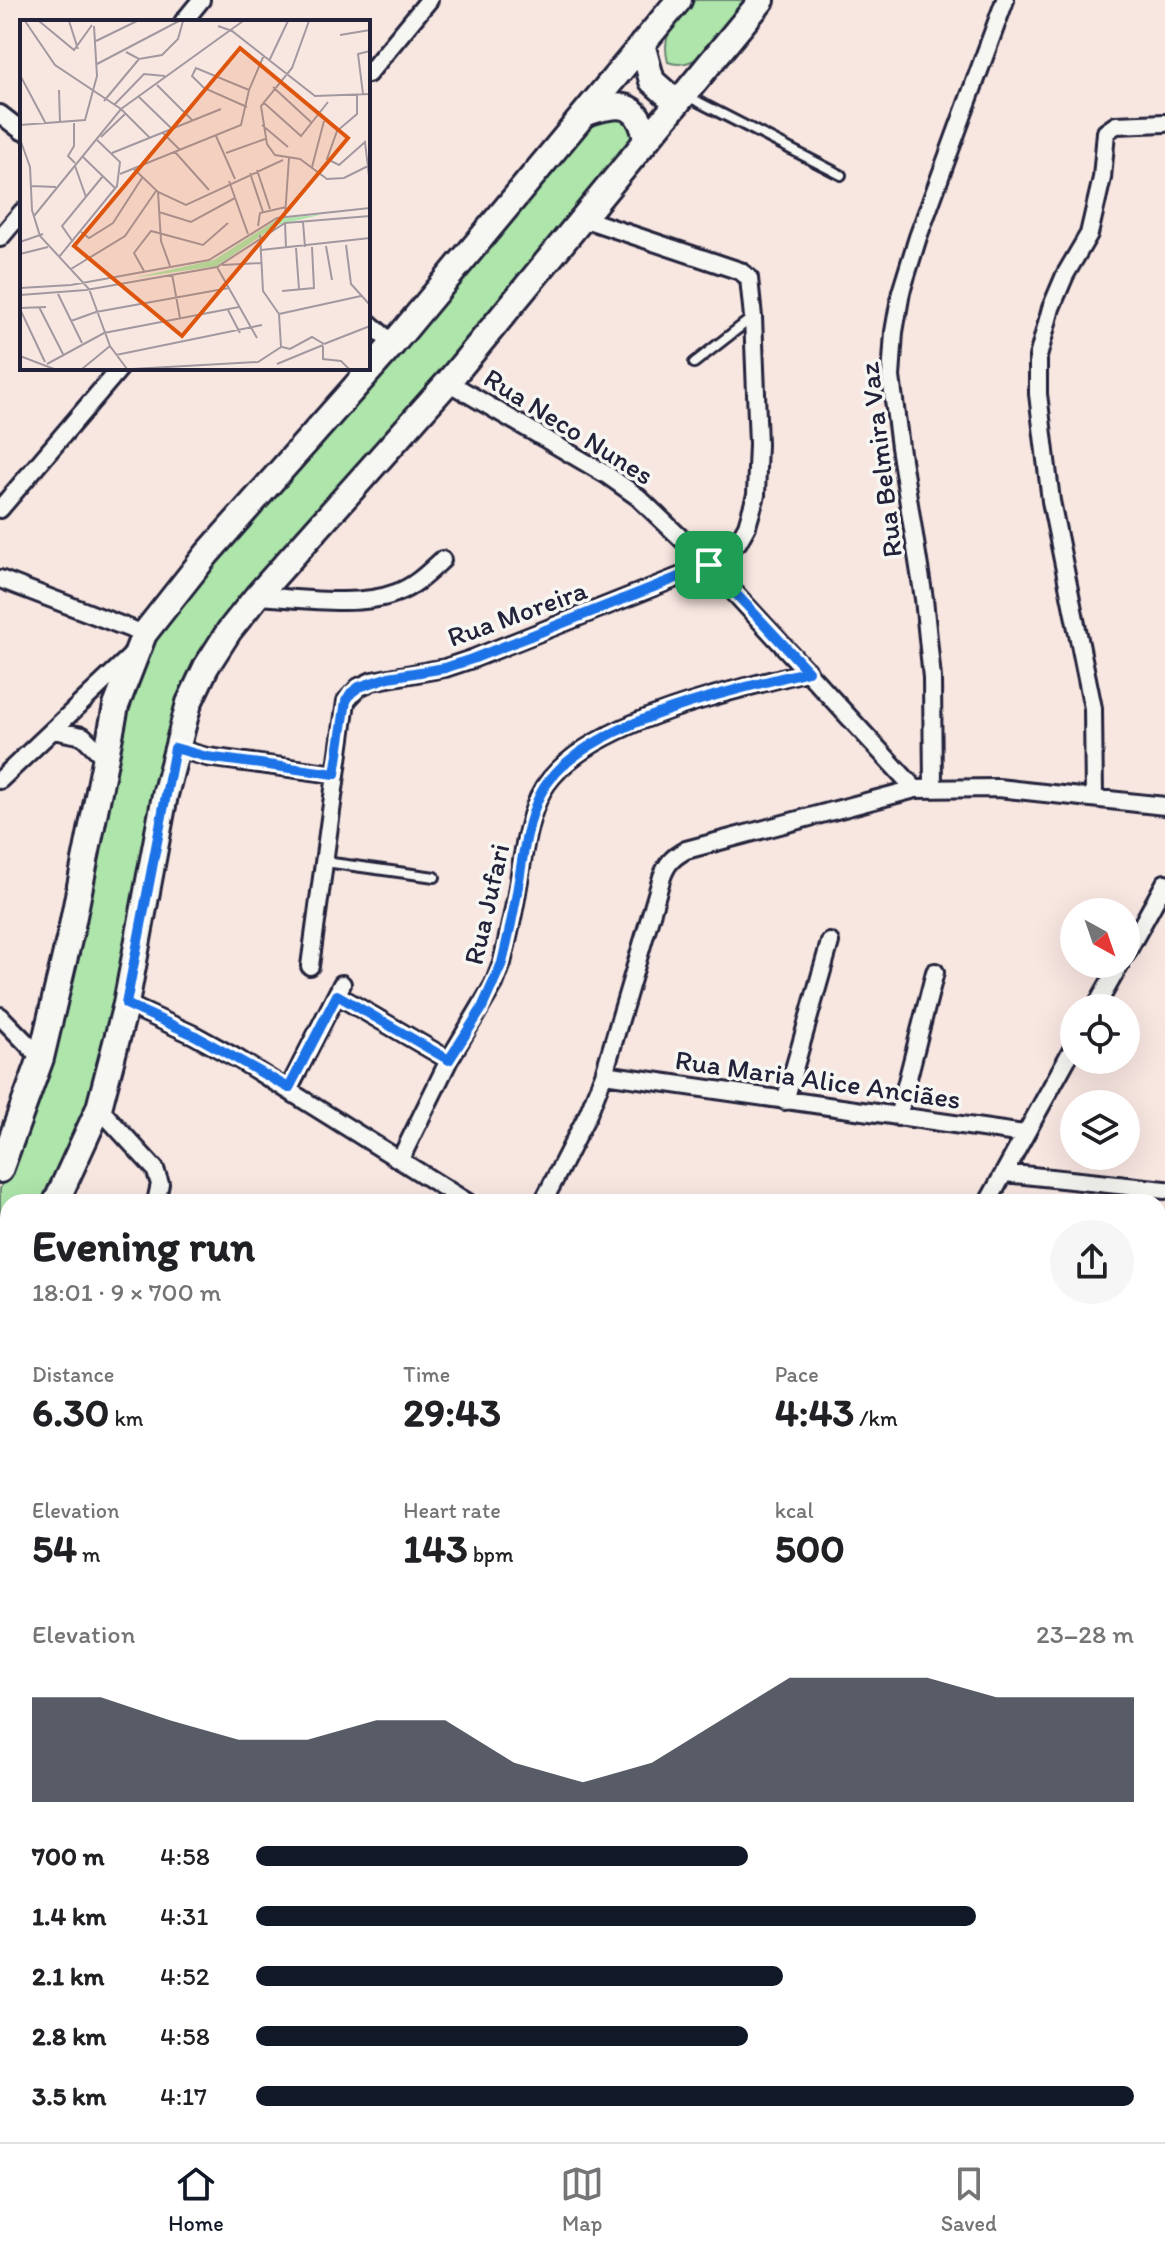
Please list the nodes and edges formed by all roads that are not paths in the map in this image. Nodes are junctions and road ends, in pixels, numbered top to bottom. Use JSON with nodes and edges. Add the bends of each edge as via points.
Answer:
{"nodes":[{"id":1,"x":201,"y":0,"type":"edge"},
{"id":2,"x":429,"y":0,"type":"edge"},
{"id":3,"x":679,"y":0,"type":"edge"},
{"id":4,"x":762,"y":0,"type":"edge"},
{"id":5,"x":1005,"y":0,"type":"edge"},
{"id":6,"x":185,"y":20,"type":"edge"},
{"id":7,"x":642,"y":44,"type":"junction"},
{"id":8,"x":370,"y":72,"type":"edge"},
{"id":9,"x":680,"y":99,"type":"junction"},
{"id":10,"x":586,"y":113,"type":"junction"},
{"id":11,"x":0,"y":114,"type":"edge"},
{"id":12,"x":1165,"y":123,"type":"edge"},
{"id":13,"x":20,"y":129,"type":"edge"},
{"id":14,"x":646,"y":140,"type":"junction"},
{"id":15,"x":841,"y":175,"type":"dead end"},
{"id":16,"x":20,"y":214,"type":"edge"},
{"id":17,"x":582,"y":218,"type":"junction"},
{"id":18,"x":0,"y":238,"type":"edge"},
{"id":19,"x":753,"y":317,"type":"junction"},
{"id":20,"x":370,"y":324,"type":"edge"},
{"id":21,"x":393,"y":344,"type":"junction"},
{"id":22,"x":694,"y":363,"type":"dead end"},
{"id":23,"x":118,"y":370,"type":"edge"},
{"id":24,"x":370,"y":370,"type":"edge"},
{"id":25,"x":370,"y":370,"type":"edge"},
{"id":26,"x":448,"y":382,"type":"junction"},
{"id":27,"x":0,"y":509,"type":"edge"},
{"id":28,"x":442,"y":560,"type":"dead end"},
{"id":29,"x":709,"y":565,"type":"junction"},
{"id":30,"x":0,"y":579,"type":"edge"},
{"id":31,"x":257,"y":596,"type":"junction"},
{"id":32,"x":141,"y":642,"type":"junction"},
{"id":33,"x":808,"y":671,"type":"junction"},
{"id":34,"x":53,"y":730,"type":"junction"},
{"id":35,"x":175,"y":748,"type":"junction"},
{"id":36,"x":105,"y":758,"type":"junction"},
{"id":37,"x":335,"y":774,"type":"junction"},
{"id":38,"x":0,"y":780,"type":"edge"},
{"id":39,"x":924,"y":789,"type":"junction"},
{"id":40,"x":1094,"y":797,"type":"junction"},
{"id":41,"x":1165,"y":806,"type":"edge"},
{"id":42,"x":325,"y":862,"type":"junction"},
{"id":43,"x":435,"y":877,"type":"dead end"},
{"id":44,"x":1165,"y":883,"type":"edge"},
{"id":45,"x":1140,"y":929,"type":"edge"},
{"id":46,"x":830,"y":942,"type":"dead end"},
{"id":47,"x":310,"y":966,"type":"dead end"},
{"id":48,"x":935,"y":972,"type":"dead end"},
{"id":49,"x":126,"y":1004,"type":"junction"},
{"id":50,"x":0,"y":1016,"type":"edge"},
{"id":51,"x":41,"y":1058,"type":"junction"},
{"id":52,"x":449,"y":1060,"type":"junction"},
{"id":53,"x":1060,"y":1071,"type":"edge"},
{"id":54,"x":604,"y":1074,"type":"junction"},
{"id":55,"x":289,"y":1088,"type":"junction"},
{"id":56,"x":785,"y":1101,"type":"junction"},
{"id":57,"x":99,"y":1108,"type":"junction"},
{"id":58,"x":898,"y":1117,"type":"junction"},
{"id":59,"x":1024,"y":1134,"type":"junction"},
{"id":60,"x":400,"y":1160,"type":"junction"},
{"id":61,"x":0,"y":1170,"type":"edge"},
{"id":62,"x":1005,"y":1173,"type":"junction"},
{"id":63,"x":1165,"y":1190,"type":"edge"},
{"id":64,"x":60,"y":1194,"type":"edge"},
{"id":65,"x":158,"y":1194,"type":"edge"},
{"id":66,"x":454,"y":1194,"type":"edge"},
{"id":67,"x":547,"y":1194,"type":"edge"},
{"id":68,"x":993,"y":1194,"type":"edge"}],
"edges":[{"from":1,"to":6,"type":"street"},
{"from":2,"to":8,"type":"street"},
{"from":3,"to":7,"type":"main road"},
{"from":4,"to":9,"type":"main road"},
{"from":5,"to":39,"type":"street","name":"Rua Belmira Vaz","via":[[918,237],[894,332],[891,377],[932,678]]},
{"from":7,"to":9,"type":"main road","via":[[652,81]]},
{"from":7,"to":10,"type":"main road"},
{"from":9,"to":14,"type":"main road"},
{"from":9,"to":15,"type":"lane"},
{"from":10,"to":14,"type":"main road","via":[[626,106],[640,118]]},
{"from":10,"to":21,"type":"main road"},
{"from":11,"to":13,"type":"street"},
{"from":12,"to":40,"type":"street","via":[[1116,125],[1106,132],[1089,234],[1051,308],[1038,357],[1051,501],[1093,708]]},
{"from":14,"to":17,"type":"main road"},
{"from":16,"to":18,"type":"street"},
{"from":17,"to":19,"type":"street","name":"Rua Moreira","via":[[745,274]]},
{"from":17,"to":26,"type":"main road"},
{"from":19,"to":22,"type":"lane"},
{"from":19,"to":29,"type":"street","name":"Rua Moreira","via":[[758,444],[753,511],[738,542]]},
{"from":20,"to":21,"type":"street"},
{"from":21,"to":24,"type":"main road"},
{"from":23,"to":27,"type":"street"},
{"from":25,"to":32,"type":"main road","via":[[207,554]]},
{"from":26,"to":29,"type":"street","name":"Rua Neco Nunes","via":[[638,497]]},
{"from":26,"to":31,"type":"main road"},
{"from":28,"to":31,"type":"street","via":[[407,588],[378,599]]},
{"from":29,"to":33,"type":"street","name":"Rua Neco Nunes"},
{"from":29,"to":37,"type":"street","name":"Rua Moreira","via":[[472,659],[359,687],[346,701]]},
{"from":30,"to":32,"type":"street"},
{"from":31,"to":35,"type":"main road","via":[[206,667]]},
{"from":32,"to":34,"type":"street"},
{"from":32,"to":36,"type":"main road","via":[[116,706]]},
{"from":33,"to":39,"type":"street","name":"Rua Neco Nunes"},
{"from":33,"to":52,"type":"street","name":"Rua Jufari","via":[[634,723],[575,756],[551,779],[532,820],[494,984]]},
{"from":34,"to":36,"type":"street","via":[[83,736]]},
{"from":34,"to":38,"type":"street"},
{"from":35,"to":37,"type":"street"},
{"from":35,"to":49,"type":"main road"},
{"from":36,"to":51,"type":"main road"},
{"from":37,"to":42,"type":"street","name":"Rua Moreira"},
{"from":39,"to":40,"type":"street","via":[[998,788]]},
{"from":39,"to":54,"type":"street","via":[[674,856],[662,877]]},
{"from":40,"to":41,"type":"street"},
{"from":42,"to":43,"type":"lane"},
{"from":42,"to":47,"type":"street","name":"Rua Moreira"},
{"from":44,"to":45,"type":"street"},
{"from":46,"to":56,"type":"street"},
{"from":48,"to":58,"type":"street"},
{"from":49,"to":55,"type":"street"},
{"from":49,"to":57,"type":"main road"},
{"from":50,"to":51,"type":"street"},
{"from":51,"to":61,"type":"main road"},
{"from":52,"to":55,"type":"street","via":[[340,990]]},
{"from":52,"to":60,"type":"street","name":"Rua Jufari"},
{"from":53,"to":59,"type":"street"},
{"from":54,"to":56,"type":"street","name":"Rua Maria Alice Anciães"},
{"from":54,"to":67,"type":"street"},
{"from":55,"to":60,"type":"street"},
{"from":56,"to":58,"type":"street","name":"Rua Maria Alice Anciães"},
{"from":57,"to":64,"type":"main road"},
{"from":57,"to":65,"type":"street","via":[[159,1174]]},
{"from":58,"to":59,"type":"street","name":"Rua Maria Alice Anciães"},
{"from":59,"to":62,"type":"street"},
{"from":60,"to":66,"type":"street"},
{"from":62,"to":63,"type":"street"},
{"from":62,"to":68,"type":"street"}]}
